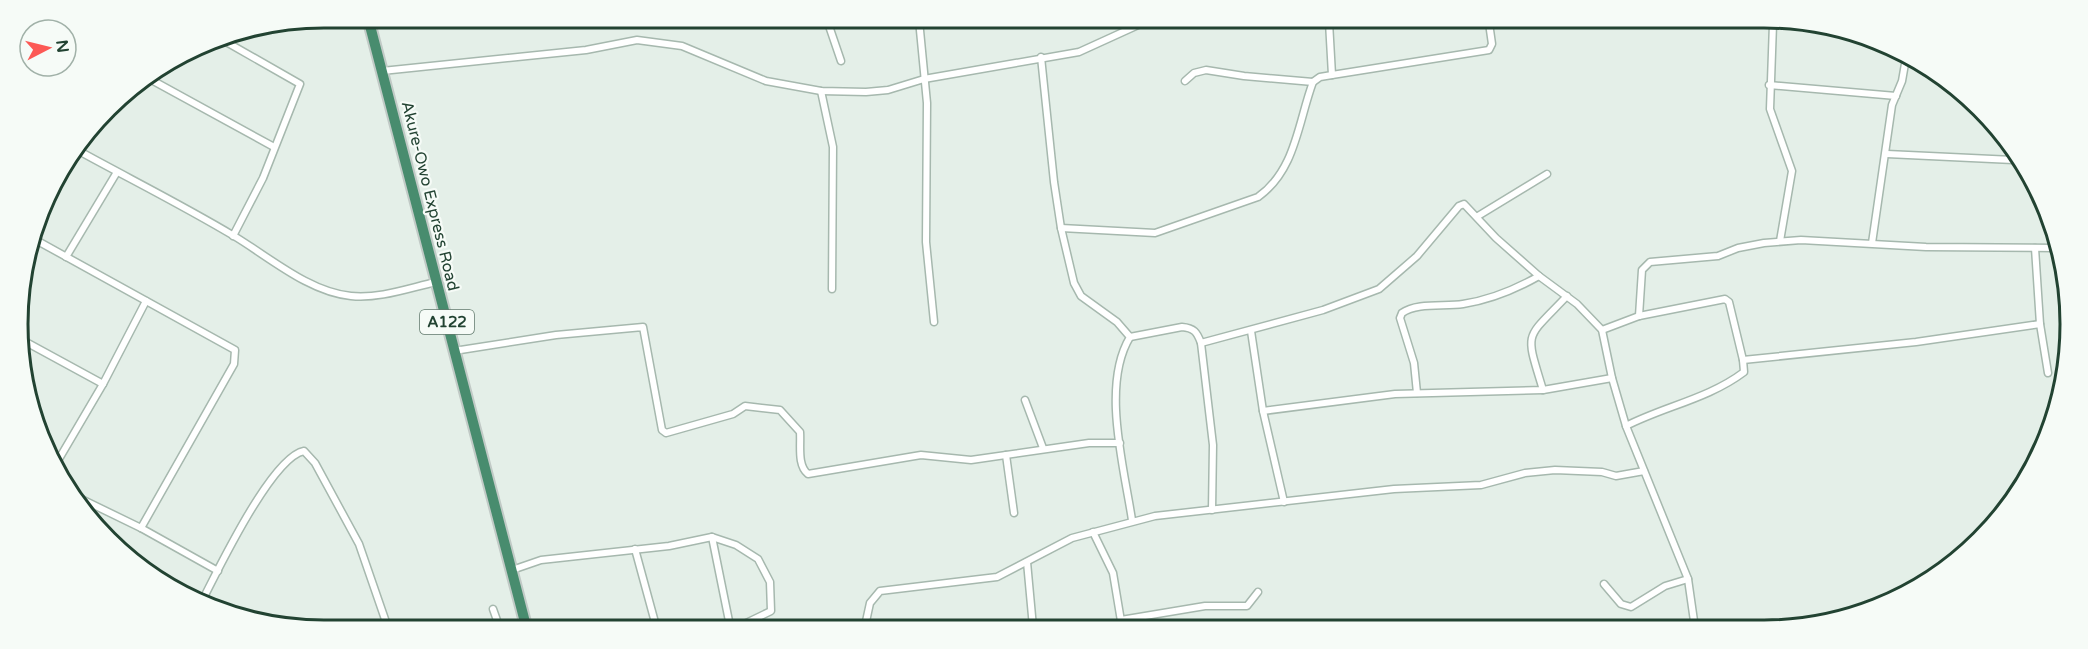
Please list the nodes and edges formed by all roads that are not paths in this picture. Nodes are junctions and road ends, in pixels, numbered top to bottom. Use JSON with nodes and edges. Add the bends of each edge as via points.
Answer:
{"nodes":[{"id":1,"x":371,"y":28,"type":"edge"},
{"id":2,"x":830,"y":28,"type":"edge"},
{"id":3,"x":920,"y":28,"type":"edge"},
{"id":4,"x":1132,"y":28,"type":"edge"},
{"id":5,"x":1329,"y":28,"type":"edge"},
{"id":6,"x":1490,"y":28,"type":"edge"},
{"id":7,"x":1773,"y":28,"type":"edge"},
{"id":8,"x":230,"y":44,"type":"edge"},
{"id":9,"x":1041,"y":57,"type":"junction"},
{"id":10,"x":841,"y":61,"type":"dead end"},
{"id":11,"x":1905,"y":64,"type":"edge"},
{"id":12,"x":382,"y":71,"type":"junction"},
{"id":13,"x":1332,"y":75,"type":"junction"},
{"id":14,"x":924,"y":80,"type":"junction"},
{"id":15,"x":1185,"y":81,"type":"dead end"},
{"id":16,"x":155,"y":82,"type":"edge"},
{"id":17,"x":1313,"y":82,"type":"junction"},
{"id":18,"x":1769,"y":85,"type":"junction"},
{"id":19,"x":821,"y":91,"type":"junction"},
{"id":20,"x":1896,"y":96,"type":"junction"},
{"id":21,"x":274,"y":147,"type":"junction"},
{"id":22,"x":83,"y":154,"type":"edge"},
{"id":23,"x":1887,"y":154,"type":"junction"},
{"id":24,"x":2010,"y":160,"type":"edge"},
{"id":25,"x":117,"y":172,"type":"junction"},
{"id":26,"x":1547,"y":174,"type":"dead end"},
{"id":27,"x":1478,"y":216,"type":"junction"},
{"id":28,"x":1061,"y":228,"type":"junction"},
{"id":29,"x":233,"y":236,"type":"junction"},
{"id":30,"x":1780,"y":241,"type":"junction"},
{"id":31,"x":40,"y":243,"type":"edge"},
{"id":32,"x":1872,"y":243,"type":"junction"},
{"id":33,"x":2035,"y":248,"type":"junction"},
{"id":34,"x":2049,"y":248,"type":"edge"},
{"id":35,"x":66,"y":257,"type":"junction"},
{"id":36,"x":1539,"y":276,"type":"junction"},
{"id":37,"x":436,"y":282,"type":"junction"},
{"id":38,"x":832,"y":289,"type":"dead end"},
{"id":39,"x":1567,"y":296,"type":"junction"},
{"id":40,"x":146,"y":301,"type":"junction"},
{"id":41,"x":1639,"y":316,"type":"junction"},
{"id":42,"x":934,"y":322,"type":"dead end"},
{"id":43,"x":2040,"y":324,"type":"junction"},
{"id":44,"x":1602,"y":330,"type":"junction"},
{"id":45,"x":1251,"y":331,"type":"junction"},
{"id":46,"x":1130,"y":338,"type":"junction"},
{"id":47,"x":29,"y":344,"type":"edge"},
{"id":48,"x":1201,"y":344,"type":"junction"},
{"id":49,"x":454,"y":351,"type":"junction"},
{"id":50,"x":1743,"y":360,"type":"junction"},
{"id":51,"x":2048,"y":373,"type":"dead end"},
{"id":52,"x":1612,"y":378,"type":"junction"},
{"id":53,"x":103,"y":384,"type":"junction"},
{"id":54,"x":1543,"y":390,"type":"junction"},
{"id":55,"x":1417,"y":393,"type":"junction"},
{"id":56,"x":1024,"y":400,"type":"dead end"},
{"id":57,"x":1263,"y":411,"type":"junction"},
{"id":58,"x":1626,"y":426,"type":"junction"},
{"id":59,"x":1120,"y":443,"type":"junction"},
{"id":60,"x":1043,"y":448,"type":"junction"},
{"id":61,"x":1006,"y":455,"type":"junction"},
{"id":62,"x":60,"y":457,"type":"edge"},
{"id":63,"x":1644,"y":471,"type":"junction"},
{"id":64,"x":88,"y":502,"type":"edge"},
{"id":65,"x":1284,"y":502,"type":"junction"},
{"id":66,"x":1212,"y":510,"type":"junction"},
{"id":67,"x":1014,"y":513,"type":"dead end"},
{"id":68,"x":1132,"y":520,"type":"junction"},
{"id":69,"x":141,"y":528,"type":"junction"},
{"id":70,"x":1093,"y":532,"type":"junction"},
{"id":71,"x":712,"y":537,"type":"junction"},
{"id":72,"x":635,"y":549,"type":"junction"},
{"id":73,"x":1027,"y":562,"type":"junction"},
{"id":74,"x":512,"y":570,"type":"junction"},
{"id":75,"x":218,"y":571,"type":"junction"},
{"id":76,"x":1688,"y":579,"type":"junction"},
{"id":77,"x":1604,"y":584,"type":"dead end"},
{"id":78,"x":1258,"y":592,"type":"dead end"},
{"id":79,"x":204,"y":595,"type":"edge"},
{"id":80,"x":493,"y":609,"type":"dead end"},
{"id":81,"x":385,"y":620,"type":"edge"},
{"id":82,"x":497,"y":620,"type":"edge"},
{"id":83,"x":524,"y":620,"type":"edge"},
{"id":84,"x":654,"y":620,"type":"edge"},
{"id":85,"x":729,"y":620,"type":"edge"},
{"id":86,"x":752,"y":620,"type":"edge"},
{"id":87,"x":866,"y":620,"type":"edge"},
{"id":88,"x":1033,"y":620,"type":"edge"},
{"id":89,"x":1121,"y":620,"type":"edge"},
{"id":90,"x":1137,"y":620,"type":"edge"},
{"id":91,"x":1694,"y":620,"type":"edge"}],
"edges":[{"from":1,"to":12,"type":"highway","name":"Akure-Owo Express Road","number":"A122"},
{"from":2,"to":10,"type":"street"},
{"from":3,"to":14,"type":"street"},
{"from":4,"to":9,"type":"street","via":[[1079,52]]},
{"from":5,"to":13,"type":"street"},
{"from":6,"to":13,"type":"street","via":[[1489,50]]},
{"from":7,"to":18,"type":"street"},
{"from":8,"to":21,"type":"street","via":[[300,84]]},
{"from":9,"to":14,"type":"street"},
{"from":9,"to":28,"type":"street"},
{"from":11,"to":20,"type":"street"},
{"from":12,"to":19,"type":"street","via":[[586,50],[637,40],[682,46],[766,81]]},
{"from":12,"to":37,"type":"highway","name":"Akure-Owo Express Road","number":"A122"},
{"from":13,"to":17,"type":"street"},
{"from":14,"to":19,"type":"street","via":[[888,90]]},
{"from":14,"to":42,"type":"street","via":[[926,242]]},
{"from":15,"to":17,"type":"street","via":[[1206,70]]},
{"from":16,"to":21,"type":"street"},
{"from":17,"to":28,"type":"street","via":[[1294,148],[1269,189],[1258,197],[1155,233]]},
{"from":18,"to":20,"type":"street"},
{"from":18,"to":30,"type":"street","via":[[1770,109],[1792,171]]},
{"from":19,"to":38,"type":"street","via":[[834,147]]},
{"from":20,"to":23,"type":"street","via":[[1889,121]]},
{"from":21,"to":29,"type":"street"},
{"from":22,"to":25,"type":"street"},
{"from":23,"to":24,"type":"street"},
{"from":23,"to":32,"type":"street"},
{"from":25,"to":29,"type":"street"},
{"from":25,"to":35,"type":"street"},
{"from":26,"to":27,"type":"street"},
{"from":27,"to":36,"type":"street","via":[[1496,238]]},
{"from":27,"to":45,"type":"street","via":[[1461,204],[1417,256],[1379,288],[1323,310]]},
{"from":28,"to":46,"type":"street","via":[[1081,296],[1117,322]]},
{"from":29,"to":37,"type":"street","via":[[334,293],[373,296]]},
{"from":30,"to":32,"type":"street"},
{"from":30,"to":41,"type":"street","via":[[1738,248],[1718,256],[1650,262],[1642,270]]},
{"from":31,"to":35,"type":"street"},
{"from":32,"to":33,"type":"street","via":[[1926,248]]},
{"from":33,"to":34,"type":"street"},
{"from":33,"to":43,"type":"street"},
{"from":35,"to":40,"type":"street"},
{"from":36,"to":39,"type":"street"},
{"from":36,"to":55,"type":"street","via":[[1486,298],[1402,314]]},
{"from":37,"to":49,"type":"highway","name":"Akure-Owo Express Road","number":"A122"},
{"from":39,"to":44,"type":"street"},
{"from":39,"to":54,"type":"street","via":[[1531,336],[1530,349]]},
{"from":40,"to":53,"type":"street"},
{"from":40,"to":69,"type":"street","via":[[232,346],[236,356]]},
{"from":41,"to":44,"type":"street"},
{"from":41,"to":50,"type":"street","via":[[1725,299],[1734,315]]},
{"from":43,"to":50,"type":"street","via":[[1917,342]]},
{"from":43,"to":51,"type":"street"},
{"from":44,"to":52,"type":"street"},
{"from":45,"to":48,"type":"street"},
{"from":45,"to":57,"type":"street"},
{"from":46,"to":48,"type":"street","via":[[1191,327]]},
{"from":46,"to":59,"type":"street","via":[[1117,370]]},
{"from":47,"to":53,"type":"street"},
{"from":48,"to":66,"type":"street","via":[[1213,445]]},
{"from":49,"to":61,"type":"street","via":[[639,326],[645,330],[660,426],[666,433],[733,414],[745,406],[765,407],[780,410],[800,432],[802,469],[807,474],[921,455],[971,460]]},
{"from":49,"to":74,"type":"highway","name":"Akure-Owo Express Road","number":"A122"},
{"from":50,"to":58,"type":"street","via":[[1744,372],[1705,396],[1653,412]]},
{"from":52,"to":54,"type":"street"},
{"from":52,"to":58,"type":"street"},
{"from":53,"to":62,"type":"street"},
{"from":54,"to":55,"type":"street"},
{"from":55,"to":57,"type":"street"},
{"from":56,"to":60,"type":"street"},
{"from":57,"to":65,"type":"street"},
{"from":58,"to":63,"type":"street"},
{"from":59,"to":60,"type":"street","via":[[1089,442]]},
{"from":59,"to":68,"type":"street"},
{"from":60,"to":61,"type":"street"},
{"from":61,"to":67,"type":"street"},
{"from":63,"to":65,"type":"street","via":[[1616,476],[1555,470],[1525,473],[1481,485],[1394,489]]},
{"from":63,"to":76,"type":"street"},
{"from":64,"to":69,"type":"street"},
{"from":65,"to":66,"type":"street"},
{"from":66,"to":68,"type":"street"},
{"from":68,"to":70,"type":"street"},
{"from":69,"to":75,"type":"street"},
{"from":70,"to":73,"type":"street","via":[[1059,543]]},
{"from":70,"to":89,"type":"street","via":[[1113,573]]},
{"from":71,"to":72,"type":"street"},
{"from":71,"to":85,"type":"street"},
{"from":71,"to":86,"type":"street","via":[[736,545],[758,559],[770,582],[771,611]]},
{"from":72,"to":74,"type":"street","via":[[540,560]]},
{"from":72,"to":84,"type":"street"},
{"from":73,"to":87,"type":"street","via":[[997,577],[880,591],[870,603]]},
{"from":73,"to":88,"type":"street"},
{"from":74,"to":83,"type":"highway","name":"Akure-Owo Express Road","number":"A122"},
{"from":75,"to":79,"type":"street"},
{"from":75,"to":81,"type":"street","via":[[279,467],[296,452],[304,451],[315,463],[359,544]]},
{"from":76,"to":77,"type":"street","via":[[1665,586],[1631,607],[1621,604]]},
{"from":76,"to":91,"type":"street"},
{"from":78,"to":90,"type":"street","via":[[1247,606],[1205,606]]},
{"from":80,"to":82,"type":"street"}]}
